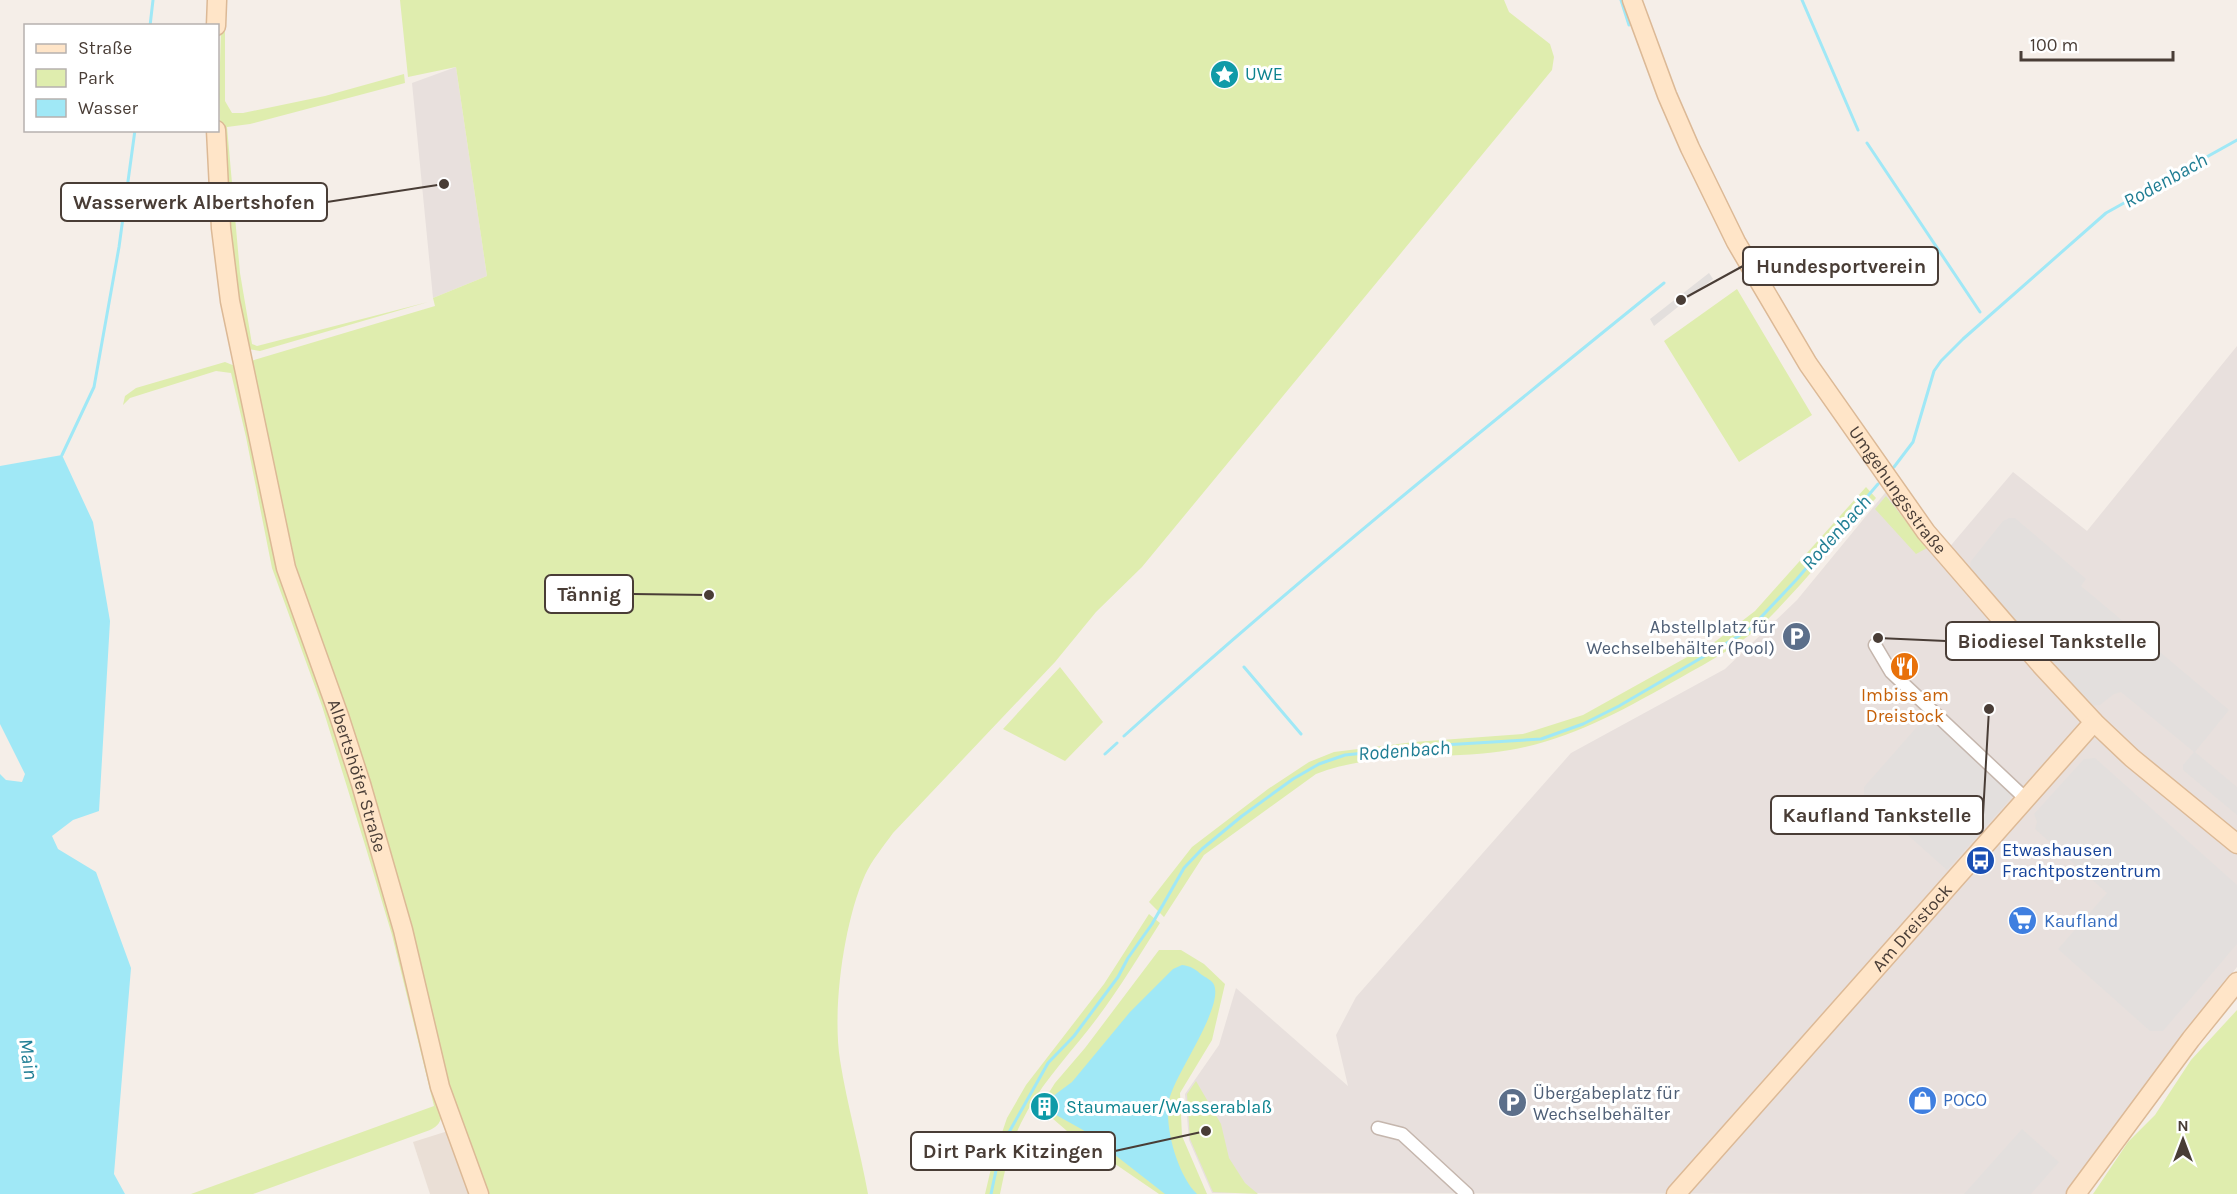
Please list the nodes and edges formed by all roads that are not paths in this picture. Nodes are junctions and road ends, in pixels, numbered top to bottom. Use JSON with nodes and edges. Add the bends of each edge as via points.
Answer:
{"nodes":[{"id":1,"x":217,"y":0,"type":"edge"},
{"id":2,"x":1632,"y":0,"type":"edge"},
{"id":3,"x":216,"y":24,"type":"edge"},
{"id":4,"x":216,"y":132,"type":"edge"},
{"id":5,"x":1875,"y":645,"type":"dead end"},
{"id":6,"x":2094,"y":722,"type":"junction"},
{"id":7,"x":2026,"y":798,"type":"junction"},
{"id":8,"x":2237,"y":844,"type":"edge"},
{"id":9,"x":2237,"y":982,"type":"edge"},
{"id":10,"x":1378,"y":1128,"type":"dead end"},
{"id":11,"x":479,"y":1194,"type":"edge"},
{"id":12,"x":1467,"y":1194,"type":"edge"},
{"id":13,"x":1676,"y":1194,"type":"edge"},
{"id":14,"x":2076,"y":1194,"type":"edge"}],
"edges":[{"from":1,"to":3,"type":"street"},
{"from":2,"to":6,"type":"street","name":"Umgehungsstraße","via":[[1690,148],[1732,234],[1808,364],[1926,532]]},
{"from":4,"to":11,"type":"street","name":"Albertshöfer Straße","via":[[230,301],[286,568],[361,784],[403,930],[440,1087]]},
{"from":5,"to":7,"type":"street","via":[[1891,672]]},
{"from":6,"to":7,"type":"street","name":"Am Dreistock"},
{"from":6,"to":8,"type":"street"},
{"from":7,"to":13,"type":"street","name":"Am Dreistock"},
{"from":9,"to":14,"type":"street"},
{"from":10,"to":12,"type":"street","via":[[1402,1134]]}]}
